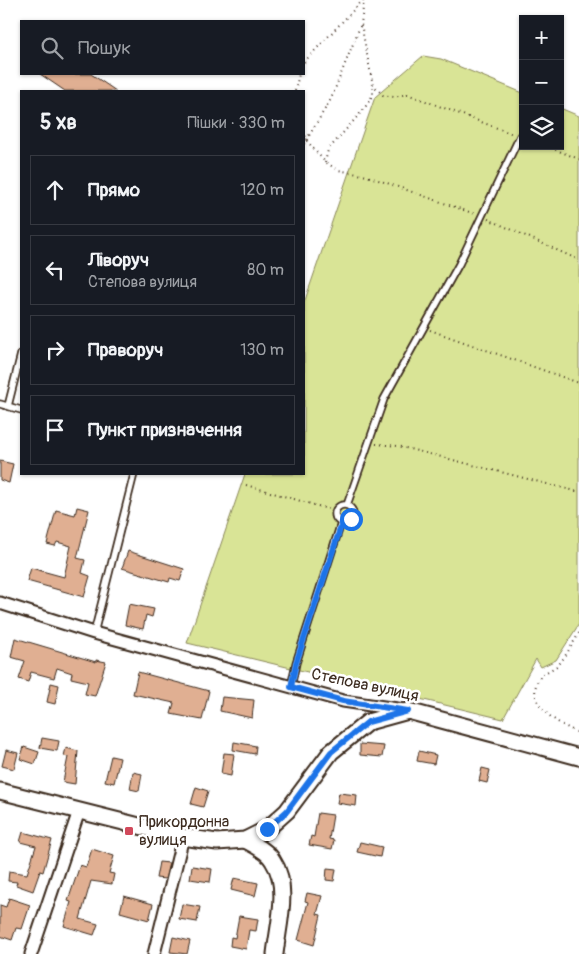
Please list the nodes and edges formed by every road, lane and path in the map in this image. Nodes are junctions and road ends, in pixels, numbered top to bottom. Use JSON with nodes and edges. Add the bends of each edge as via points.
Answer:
{"nodes":[{"id":1,"x":363,"y":0,"type":"edge"},
{"id":2,"x":361,"y":24,"type":"junction"},
{"id":3,"x":305,"y":61,"type":"edge"},
{"id":4,"x":299,"y":75,"type":"edge"},
{"id":5,"x":373,"y":85,"type":"junction"},
{"id":6,"x":295,"y":90,"type":"edge"},
{"id":7,"x":305,"y":134,"type":"edge"},
{"id":8,"x":519,"y":136,"type":"edge"},
{"id":9,"x":519,"y":138,"type":"edge"},
{"id":10,"x":307,"y":141,"type":"junction"},
{"id":11,"x":556,"y":150,"type":"edge"},
{"id":12,"x":579,"y":159,"type":"edge"},
{"id":13,"x":324,"y":162,"type":"junction"},
{"id":14,"x":483,"y":216,"type":"junction"},
{"id":15,"x":579,"y":260,"type":"edge"},
{"id":16,"x":423,"y":327,"type":"junction"},
{"id":17,"x":20,"y":358,"type":"edge"},
{"id":18,"x":579,"y":383,"type":"edge"},
{"id":19,"x":0,"y":404,"type":"edge"},
{"id":20,"x":8,"y":406,"type":"junction"},
{"id":21,"x":20,"y":410,"type":"edge"},
{"id":22,"x":369,"y":443,"type":"junction"},
{"id":23,"x":134,"y":475,"type":"edge"},
{"id":24,"x":246,"y":485,"type":"dead end"},
{"id":25,"x":579,"y":492,"type":"edge"},
{"id":26,"x":346,"y":505,"type":"junction"},
{"id":27,"x":335,"y":511,"type":"junction"},
{"id":28,"x":342,"y":523,"type":"junction"},
{"id":29,"x":0,"y":604,"type":"edge"},
{"id":30,"x":94,"y":633,"type":"junction"},
{"id":31,"x":579,"y":633,"type":"edge"},
{"id":32,"x":291,"y":687,"type":"junction"},
{"id":33,"x":408,"y":711,"type":"junction"},
{"id":34,"x":579,"y":733,"type":"edge"},
{"id":35,"x":579,"y":757,"type":"edge"},
{"id":36,"x":0,"y":791,"type":"edge"},
{"id":37,"x":79,"y":811,"type":"junction"},
{"id":38,"x":183,"y":837,"type":"junction"},
{"id":39,"x":245,"y":840,"type":"junction"},
{"id":40,"x":32,"y":954,"type":"edge"},
{"id":41,"x":154,"y":954,"type":"edge"},
{"id":42,"x":275,"y":954,"type":"edge"}],
"edges":[{"from":1,"to":2,"type":"path"},
{"from":1,"to":3,"type":"path"},
{"from":2,"to":5,"type":"path"},
{"from":2,"to":10,"type":"path","via":[[331,100]]},
{"from":4,"to":6,"type":"path"},
{"from":5,"to":8,"type":"path","via":[[383,95],[407,94]]},
{"from":5,"to":13,"type":"path","via":[[373,95],[328,150]]},
{"from":7,"to":10,"type":"path"},
{"from":9,"to":14,"type":"lane"},
{"from":10,"to":13,"type":"path"},
{"from":11,"to":12,"type":"path"},
{"from":13,"to":14,"type":"path","via":[[338,170],[367,176]]},
{"from":14,"to":15,"type":"path"},
{"from":14,"to":16,"type":"lane"},
{"from":16,"to":18,"type":"path"},
{"from":16,"to":22,"type":"lane","via":[[384,399]]},
{"from":17,"to":20,"type":"lane"},
{"from":19,"to":20,"type":"lane"},
{"from":20,"to":21,"type":"lane"},
{"from":22,"to":25,"type":"path","via":[[398,446]]},
{"from":22,"to":26,"type":"lane"},
{"from":23,"to":30,"type":"lane"},
{"from":24,"to":27,"type":"path"},
{"from":26,"to":27,"type":"lane"},
{"from":26,"to":28,"type":"lane","via":[[352,509],[353,516],[349,522]]},
{"from":27,"to":28,"type":"lane","via":[[336,518]]},
{"from":28,"to":32,"type":"lane"},
{"from":29,"to":30,"type":"street","name":"Степова вулиця"},
{"from":30,"to":32,"type":"street","name":"Степова вулиця"},
{"from":31,"to":34,"type":"path","via":[[559,664],[541,676],[535,692],[541,709],[564,727]]},
{"from":32,"to":33,"type":"street","name":"Степова вулиця","via":[[343,701]]},
{"from":33,"to":35,"type":"street","name":"Степова вулиця"},
{"from":33,"to":39,"type":"street","via":[[368,722],[331,752],[287,811],[267,829]]},
{"from":36,"to":37,"type":"street"},
{"from":37,"to":38,"type":"street"},
{"from":37,"to":40,"type":"street"},
{"from":38,"to":39,"type":"street","via":[[217,842]]},
{"from":38,"to":41,"type":"street"},
{"from":39,"to":42,"type":"street","via":[[273,860],[279,875],[282,891]]}]}
